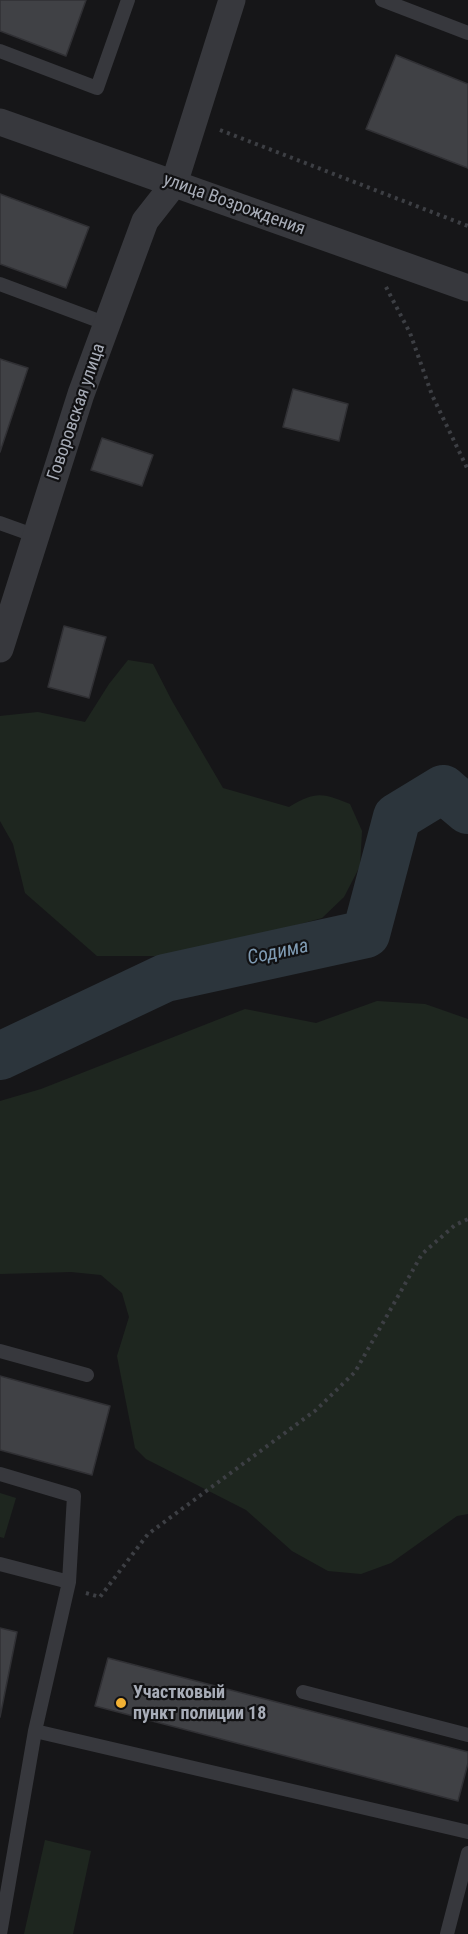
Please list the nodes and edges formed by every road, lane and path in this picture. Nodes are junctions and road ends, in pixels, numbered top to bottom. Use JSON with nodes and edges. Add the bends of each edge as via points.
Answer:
{"nodes":[{"id":1,"x":128,"y":0,"type":"edge"},
{"id":2,"x":232,"y":0,"type":"edge"},
{"id":3,"x":382,"y":0,"type":"edge"},
{"id":4,"x":468,"y":33,"type":"edge"},
{"id":5,"x":0,"y":51,"type":"edge"},
{"id":6,"x":194,"y":120,"type":"junction"},
{"id":7,"x":0,"y":122,"type":"edge"},
{"id":8,"x":174,"y":184,"type":"junction"},
{"id":9,"x":468,"y":226,"type":"edge"},
{"id":10,"x":369,"y":254,"type":"junction"},
{"id":11,"x":0,"y":284,"type":"edge"},
{"id":12,"x":468,"y":288,"type":"edge"},
{"id":13,"x":107,"y":324,"type":"junction"},
{"id":14,"x":468,"y":470,"type":"edge"},
{"id":15,"x":0,"y":523,"type":"edge"},
{"id":16,"x":36,"y":536,"type":"junction"},
{"id":17,"x":0,"y":649,"type":"edge"},
{"id":18,"x":468,"y":1219,"type":"edge"},
{"id":19,"x":0,"y":1351,"type":"edge"},
{"id":20,"x":87,"y":1375,"type":"dead end"},
{"id":21,"x":0,"y":1474,"type":"edge"},
{"id":22,"x":0,"y":1564,"type":"edge"},
{"id":23,"x":69,"y":1585,"type":"junction"},
{"id":24,"x":303,"y":1692,"type":"dead end"},
{"id":25,"x":35,"y":1731,"type":"junction"},
{"id":26,"x":468,"y":1735,"type":"edge"},
{"id":27,"x":468,"y":1832,"type":"edge"},
{"id":28,"x":468,"y":1853,"type":"edge"},
{"id":29,"x":0,"y":1934,"type":"edge"},
{"id":30,"x":447,"y":1934,"type":"edge"}],
"edges":[{"from":1,"to":5,"type":"lane","via":[[97,88]]},
{"from":2,"to":6,"type":"street"},
{"from":3,"to":4,"type":"lane"},
{"from":6,"to":8,"type":"street"},
{"from":6,"to":9,"type":"path"},
{"from":7,"to":8,"type":"street","name":"улица Возрождения"},
{"from":8,"to":10,"type":"street","name":"улица Возрождения"},
{"from":8,"to":13,"type":"street","name":"Говоровская улица","via":[[145,221]]},
{"from":10,"to":12,"type":"street","name":"улица Возрождения"},
{"from":10,"to":14,"type":"path","via":[[410,333],[432,395]]},
{"from":11,"to":13,"type":"lane"},
{"from":13,"to":16,"type":"street","name":"Говоровская улица"},
{"from":15,"to":16,"type":"lane"},
{"from":16,"to":17,"type":"street","name":"Говоровская улица"},
{"from":18,"to":23,"type":"path","via":[[455,1225],[422,1254],[355,1372],[316,1410],[148,1534],[100,1597]]},
{"from":19,"to":20,"type":"lane"},
{"from":21,"to":23,"type":"lane","via":[[74,1496]]},
{"from":22,"to":23,"type":"lane"},
{"from":23,"to":25,"type":"lane"},
{"from":24,"to":26,"type":"lane"},
{"from":25,"to":27,"type":"lane"},
{"from":25,"to":29,"type":"lane"},
{"from":28,"to":30,"type":"lane"}]}
